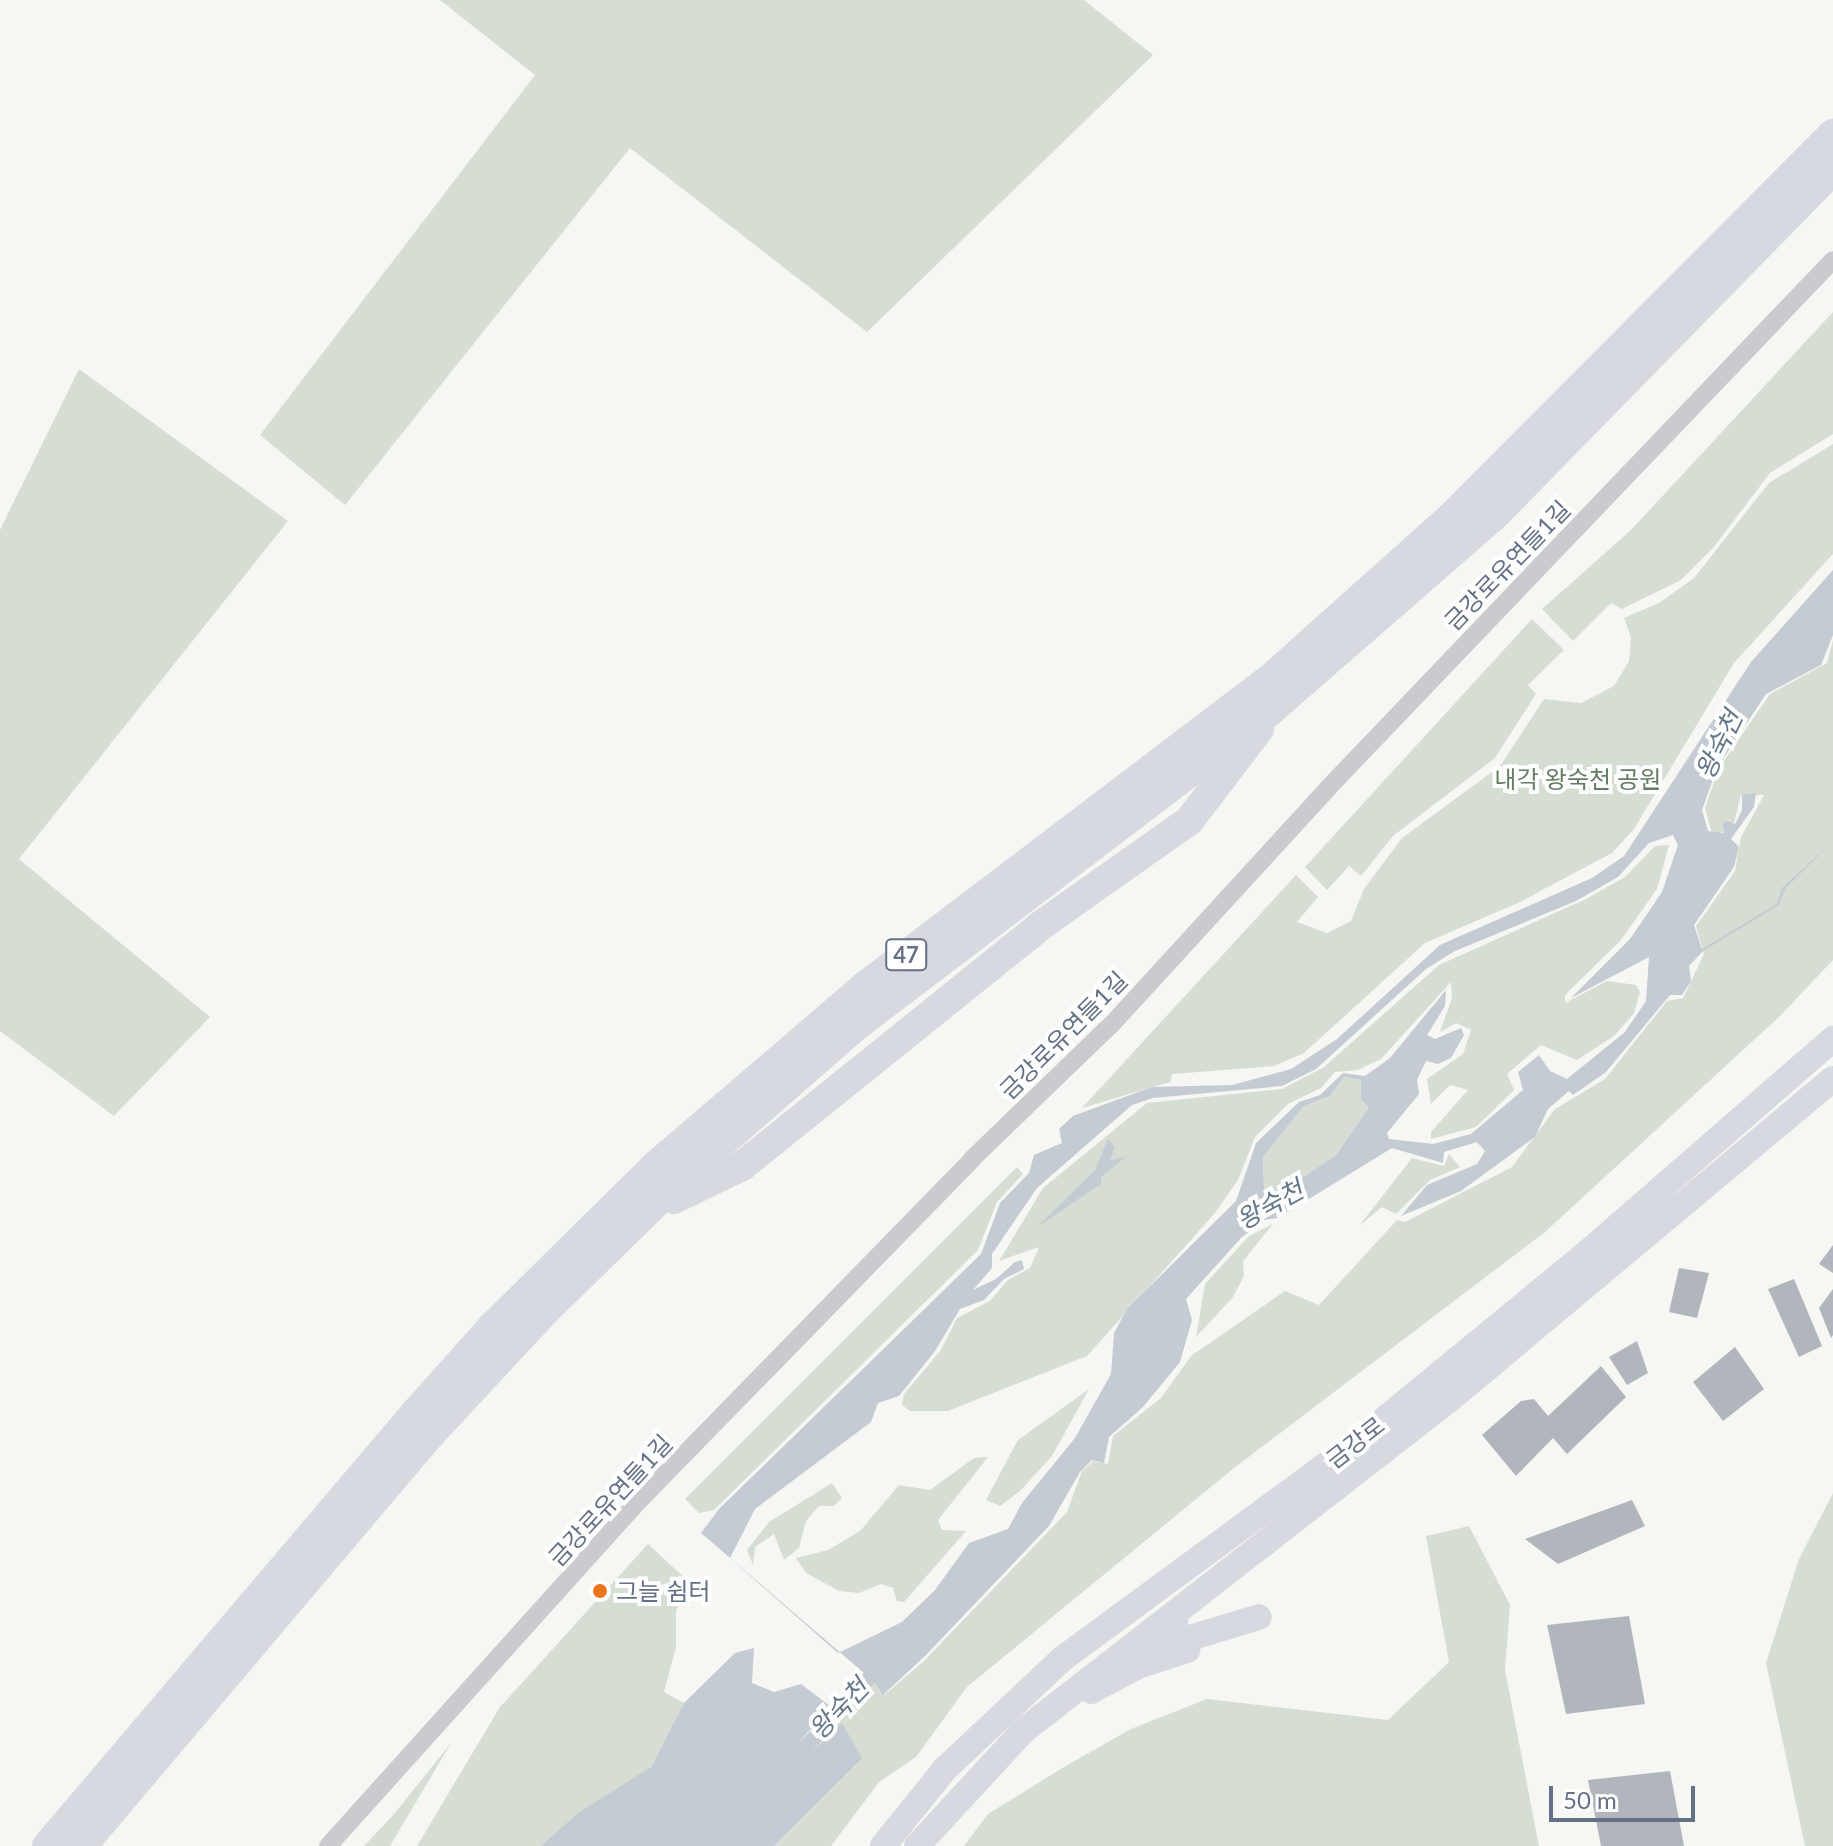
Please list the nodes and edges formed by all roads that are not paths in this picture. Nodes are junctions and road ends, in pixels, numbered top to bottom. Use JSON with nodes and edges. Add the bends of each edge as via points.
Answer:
{"nodes":[{"id":1,"x":1833,"y":134,"type":"edge"},
{"id":2,"x":1833,"y":170,"type":"edge"},
{"id":3,"x":1833,"y":260,"type":"edge"},
{"id":4,"x":1833,"y":1039,"type":"edge"},
{"id":5,"x":1833,"y":1079,"type":"edge"},
{"id":6,"x":1450,"y":1399,"type":"junction"},
{"id":7,"x":1259,"y":1617,"type":"dead end"},
{"id":8,"x":1236,"y":1632,"type":"dead end"},
{"id":9,"x":950,"y":1808,"type":"junction"},
{"id":10,"x":47,"y":1846,"type":"edge"},
{"id":11,"x":82,"y":1846,"type":"edge"},
{"id":12,"x":328,"y":1846,"type":"edge"},
{"id":13,"x":883,"y":1846,"type":"edge"},
{"id":14,"x":917,"y":1846,"type":"edge"}],
"edges":[{"from":1,"to":10,"type":"highway","number":"47","via":[[1452,516],[1271,678],[864,987],[632,1189],[417,1411]]},
{"from":2,"to":11,"type":"highway","number":"47","via":[[1494,516],[1269,712],[856,1026],[644,1214],[427,1438]]},
{"from":3,"to":12,"type":"street","name":"금강로유연들1길","via":[[1350,764],[1112,1024],[972,1159],[632,1508]]},
{"from":4,"to":13,"type":"main road","name":"금강로","via":[[1588,1252],[1347,1450],[1062,1659],[945,1769]]},
{"from":5,"to":6,"type":"main road","name":"금강로"},
{"from":6,"to":7,"type":"main road","via":[[1313,1521],[1155,1639],[1163,1646],[1179,1643]]},
{"from":6,"to":9,"type":"main road","name":"금강로","via":[[1047,1711]]},
{"from":8,"to":9,"type":"main road","via":[[1104,1682]]},
{"from":9,"to":14,"type":"main road","name":"금강로"}]}
